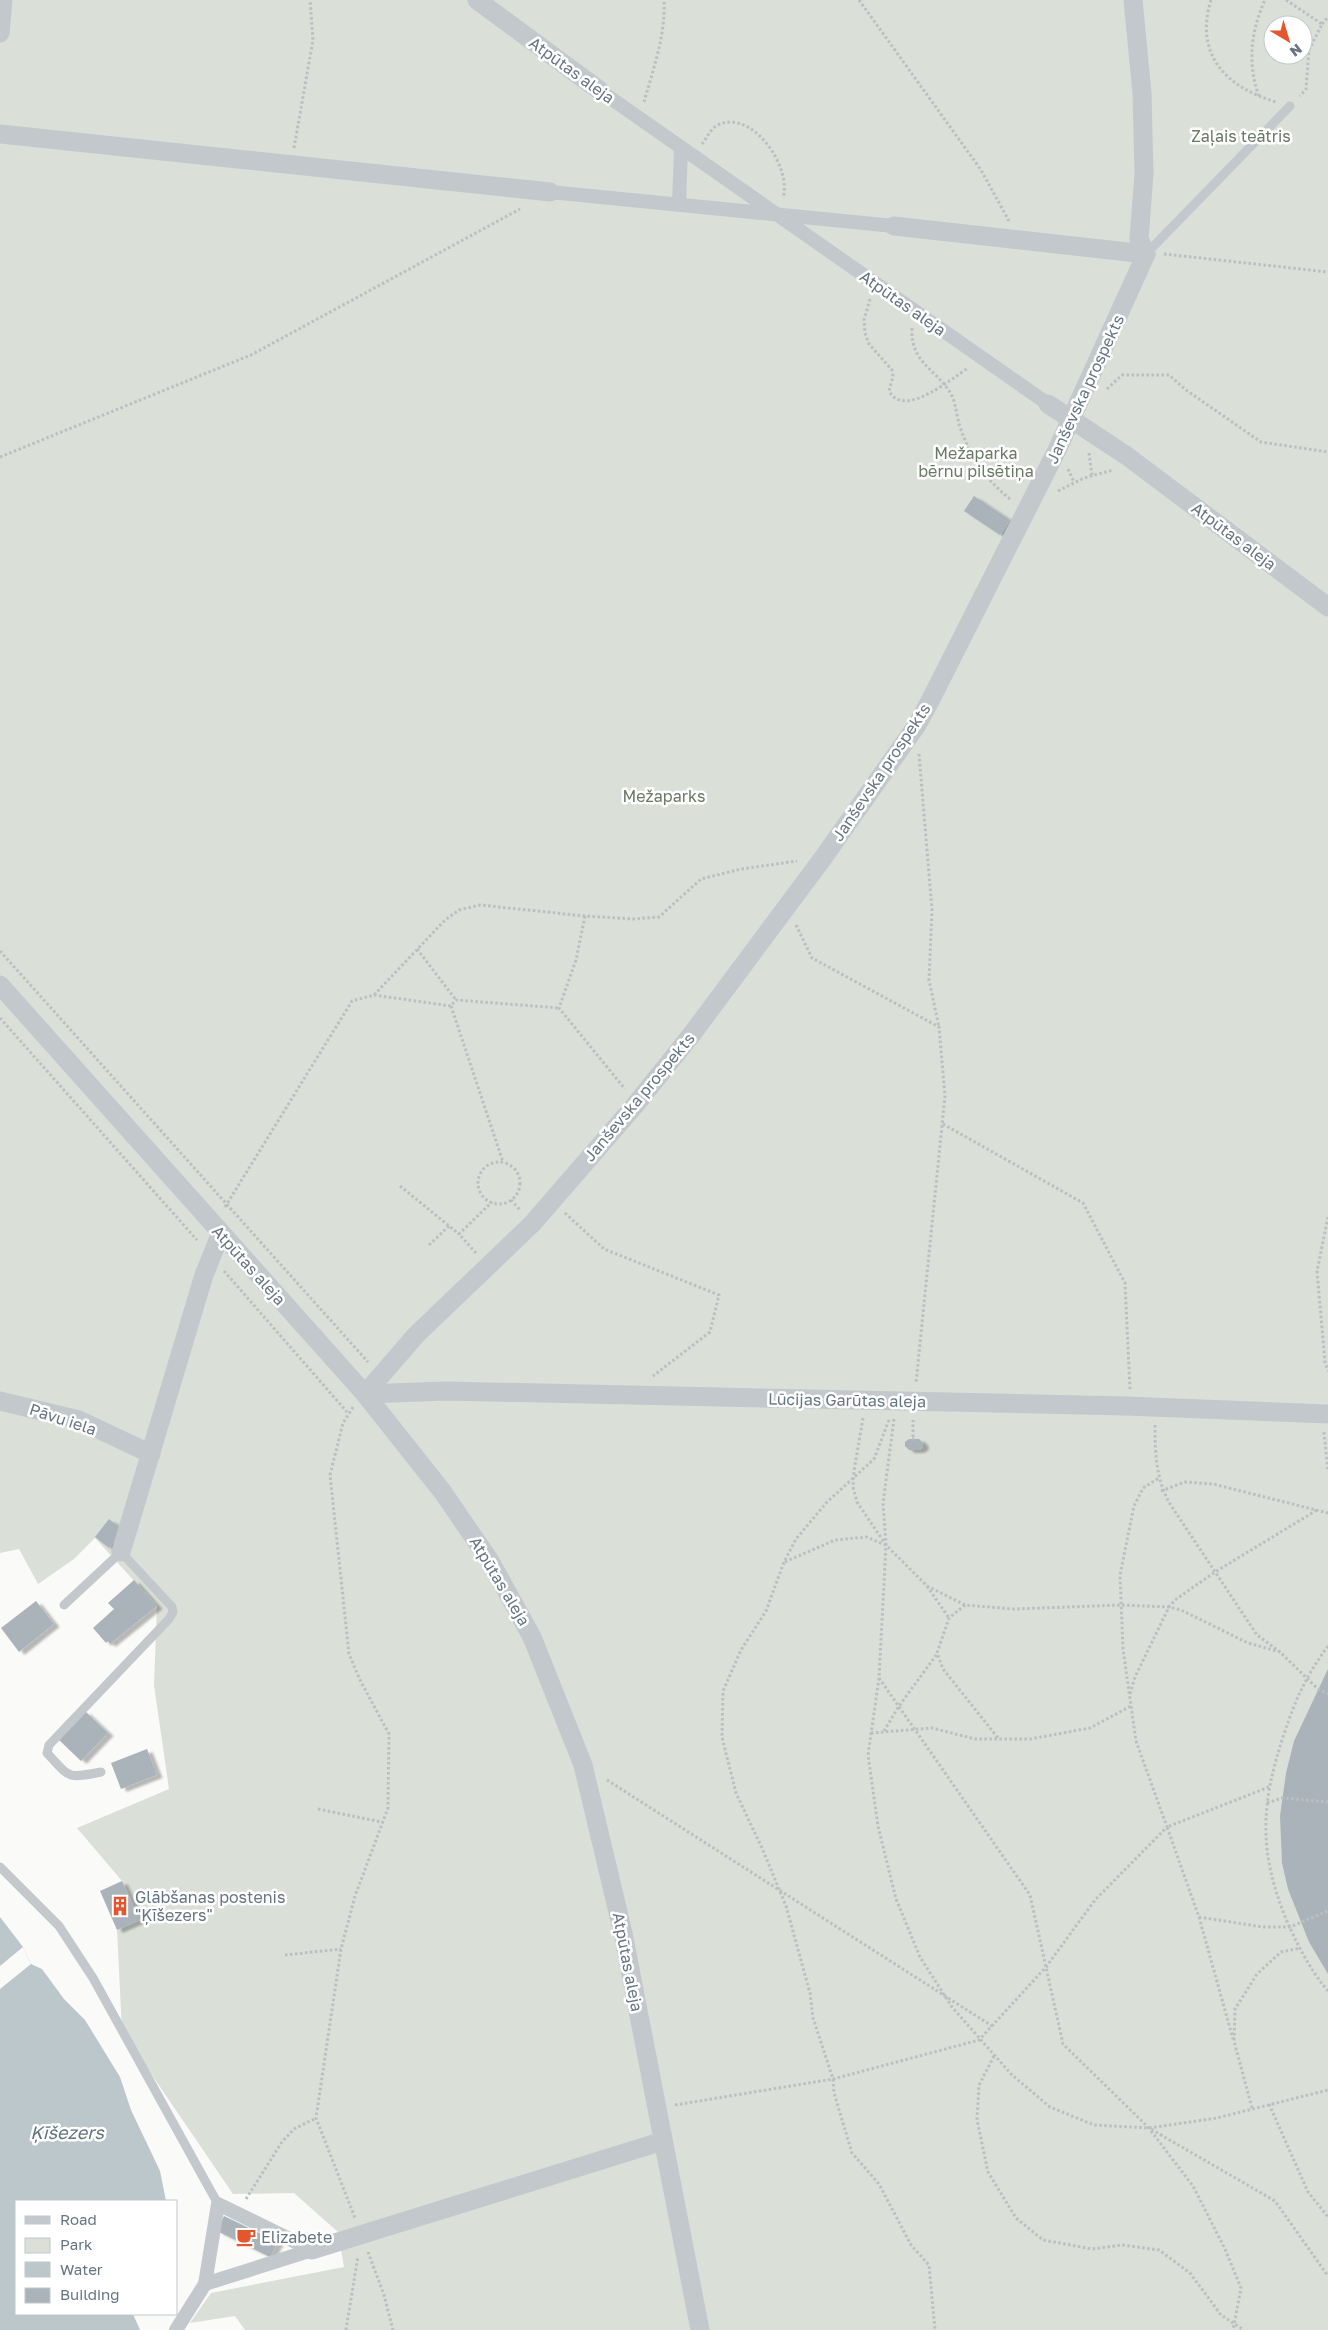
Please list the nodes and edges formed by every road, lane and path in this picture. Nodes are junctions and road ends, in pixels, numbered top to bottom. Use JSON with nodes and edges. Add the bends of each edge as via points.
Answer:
{"nodes":[{"id":1,"x":3,"y":0,"type":"edge"},
{"id":2,"x":310,"y":0,"type":"edge"},
{"id":3,"x":477,"y":0,"type":"edge"},
{"id":4,"x":664,"y":0,"type":"edge"},
{"id":5,"x":860,"y":0,"type":"edge"},
{"id":6,"x":1133,"y":0,"type":"edge"},
{"id":7,"x":1211,"y":0,"type":"edge"},
{"id":8,"x":1265,"y":0,"type":"edge"},
{"id":9,"x":1286,"y":0,"type":"edge"},
{"id":10,"x":1328,"y":17,"type":"edge"},
{"id":11,"x":1322,"y":24,"type":"junction"},
{"id":12,"x":0,"y":33,"type":"edge"},
{"id":13,"x":600,"y":90,"type":"joint"},
{"id":14,"x":1259,"y":97,"type":"junction"},
{"id":15,"x":1290,"y":106,"type":"junction"},
{"id":16,"x":639,"y":117,"type":"junction"},
{"id":17,"x":0,"y":134,"type":"edge"},
{"id":18,"x":681,"y":148,"type":"junction"},
{"id":19,"x":693,"y":157,"type":"junction"},
{"id":20,"x":291,"y":166,"type":"junction"},
{"id":21,"x":550,"y":192,"type":"joint"},
{"id":22,"x":680,"y":204,"type":"junction"},
{"id":23,"x":523,"y":207,"type":"dead end"},
{"id":24,"x":774,"y":214,"type":"junction"},
{"id":25,"x":894,"y":226,"type":"joint"},
{"id":26,"x":1018,"y":239,"type":"junction"},
{"id":27,"x":1146,"y":254,"type":"junction"},
{"id":28,"x":1328,"y":272,"type":"edge"},
{"id":29,"x":875,"y":284,"type":"junction"},
{"id":30,"x":915,"y":311,"type":"junction"},
{"id":31,"x":983,"y":358,"type":"junction"},
{"id":32,"x":943,"y":385,"type":"junction"},
{"id":33,"x":1100,"y":395,"type":"dead end"},
{"id":34,"x":1048,"y":404,"type":"joint"},
{"id":35,"x":1071,"y":420,"type":"junction"},
{"id":36,"x":1328,"y":452,"type":"edge"},
{"id":37,"x":1127,"y":456,"type":"junction"},
{"id":38,"x":0,"y":457,"type":"edge"},
{"id":39,"x":1036,"y":494,"type":"junction"},
{"id":40,"x":1027,"y":512,"type":"junction"},
{"id":41,"x":1328,"y":607,"type":"edge"},
{"id":42,"x":917,"y":725,"type":"junction"},
{"id":43,"x":822,"y":858,"type":"junction"},
{"id":44,"x":786,"y":906,"type":"junction"},
{"id":45,"x":585,"y":916,"type":"junction"},
{"id":46,"x":417,"y":949,"type":"junction"},
{"id":47,"x":1,"y":953,"type":"edge"},
{"id":48,"x":0,"y":985,"type":"edge"},
{"id":49,"x":374,"y":995,"type":"junction"},
{"id":50,"x":456,"y":1000,"type":"junction"},
{"id":51,"x":451,"y":1006,"type":"junction"},
{"id":52,"x":559,"y":1008,"type":"junction"},
{"id":53,"x":0,"y":1018,"type":"edge"},
{"id":54,"x":939,"y":1027,"type":"junction"},
{"id":55,"x":636,"y":1104,"type":"junction"},
{"id":56,"x":942,"y":1124,"type":"junction"},
{"id":57,"x":503,"y":1162,"type":"junction"},
{"id":58,"x":400,"y":1186,"type":"dead end"},
{"id":59,"x":552,"y":1201,"type":"junction"},
{"id":60,"x":492,"y":1202,"type":"junction"},
{"id":61,"x":226,"y":1205,"type":"junction"},
{"id":62,"x":1328,"y":1216,"type":"edge"},
{"id":63,"x":449,"y":1226,"type":"junction"},
{"id":64,"x":217,"y":1229,"type":"junction"},
{"id":65,"x":459,"y":1234,"type":"junction"},
{"id":66,"x":428,"y":1245,"type":"dead end"},
{"id":67,"x":212,"y":1257,"type":"junction"},
{"id":68,"x":488,"y":1266,"type":"junction"},
{"id":69,"x":385,"y":1369,"type":"junction"},
{"id":70,"x":1328,"y":1372,"type":"edge"},
{"id":71,"x":366,"y":1394,"type":"junction"},
{"id":72,"x":1130,"y":1394,"type":"dead end"},
{"id":73,"x":640,"y":1395,"type":"junction"},
{"id":74,"x":863,"y":1400,"type":"junction"},
{"id":75,"x":0,"y":1401,"type":"edge"},
{"id":76,"x":906,"y":1401,"type":"junction"},
{"id":77,"x":1154,"y":1407,"type":"junction"},
{"id":78,"x":347,"y":1412,"type":"junction"},
{"id":79,"x":1326,"y":1414,"type":"edge"},
{"id":80,"x":912,"y":1439,"type":"dead end"},
{"id":81,"x":917,"y":1439,"type":"dead end"},
{"id":82,"x":151,"y":1454,"type":"junction"},
{"id":83,"x":1328,"y":1471,"type":"edge"},
{"id":84,"x":854,"y":1478,"type":"junction"},
{"id":85,"x":1159,"y":1478,"type":"junction"},
{"id":86,"x":1161,"y":1491,"type":"junction"},
{"id":87,"x":1317,"y":1510,"type":"junction"},
{"id":88,"x":1328,"y":1513,"type":"edge"},
{"id":89,"x":886,"y":1545,"type":"junction"},
{"id":90,"x":121,"y":1552,"type":"junction"},
{"id":91,"x":784,"y":1562,"type":"junction"},
{"id":92,"x":1215,"y":1572,"type":"junction"},
{"id":93,"x":927,"y":1586,"type":"junction"},
{"id":94,"x":64,"y":1605,"type":"dead end"},
{"id":95,"x":965,"y":1605,"type":"junction"},
{"id":96,"x":1121,"y":1605,"type":"junction"},
{"id":97,"x":1169,"y":1607,"type":"junction"},
{"id":98,"x":949,"y":1618,"type":"junction"},
{"id":99,"x":1328,"y":1646,"type":"edge"},
{"id":100,"x":1280,"y":1652,"type":"junction"},
{"id":101,"x":937,"y":1654,"type":"junction"},
{"id":102,"x":879,"y":1678,"type":"junction"},
{"id":103,"x":1305,"y":1678,"type":"junction"},
{"id":104,"x":1328,"y":1694,"type":"edge"},
{"id":105,"x":1130,"y":1697,"type":"junction"},
{"id":106,"x":899,"y":1706,"type":"junction"},
{"id":107,"x":1131,"y":1706,"type":"junction"},
{"id":108,"x":915,"y":1730,"type":"junction"},
{"id":109,"x":884,"y":1732,"type":"junction"},
{"id":110,"x":871,"y":1733,"type":"junction"},
{"id":111,"x":998,"y":1739,"type":"junction"},
{"id":112,"x":583,"y":1765,"type":"junction"},
{"id":113,"x":101,"y":1772,"type":"dead end"},
{"id":114,"x":1269,"y":1787,"type":"junction"},
{"id":115,"x":1328,"y":1802,"type":"edge"},
{"id":116,"x":1267,"y":1803,"type":"junction"},
{"id":117,"x":318,"y":1809,"type":"dead end"},
{"id":118,"x":382,"y":1822,"type":"junction"},
{"id":119,"x":1167,"y":1827,"type":"junction"},
{"id":120,"x":0,"y":1867,"type":"edge"},
{"id":121,"x":780,"y":1890,"type":"junction"},
{"id":122,"x":1328,"y":1911,"type":"edge"},
{"id":123,"x":1199,"y":1917,"type":"junction"},
{"id":124,"x":1290,"y":1927,"type":"junction"},
{"id":125,"x":1300,"y":1948,"type":"junction"},
{"id":126,"x":341,"y":1949,"type":"junction"},
{"id":127,"x":286,"y":1955,"type":"dead end"},
{"id":128,"x":1046,"y":1967,"type":"junction"},
{"id":129,"x":1328,"y":1991,"type":"edge"},
{"id":130,"x":945,"y":1996,"type":"junction"},
{"id":131,"x":992,"y":2026,"type":"junction"},
{"id":132,"x":979,"y":2040,"type":"junction"},
{"id":133,"x":1234,"y":2041,"type":"junction"},
{"id":134,"x":994,"y":2056,"type":"junction"},
{"id":135,"x":833,"y":2079,"type":"junction"},
{"id":136,"x":1328,"y":2090,"type":"edge"},
{"id":137,"x":1269,"y":2104,"type":"junction"},
{"id":138,"x":656,"y":2108,"type":"junction"},
{"id":139,"x":1252,"y":2108,"type":"junction"},
{"id":140,"x":316,"y":2118,"type":"junction"},
{"id":141,"x":1149,"y":2128,"type":"junction"},
{"id":142,"x":663,"y":2140,"type":"junction"},
{"id":143,"x":243,"y":2202,"type":"dead end"},
{"id":144,"x":218,"y":2204,"type":"junction"},
{"id":145,"x":1328,"y":2217,"type":"edge"},
{"id":146,"x":362,"y":2236,"type":"junction"},
{"id":147,"x":312,"y":2250,"type":"junction"},
{"id":148,"x":1328,"y":2276,"type":"edge"},
{"id":149,"x":205,"y":2284,"type":"junction"},
{"id":150,"x":1234,"y":2324,"type":"junction"},
{"id":151,"x":176,"y":2330,"type":"edge"},
{"id":152,"x":346,"y":2330,"type":"edge"},
{"id":153,"x":393,"y":2330,"type":"edge"},
{"id":154,"x":700,"y":2330,"type":"edge"},
{"id":155,"x":935,"y":2330,"type":"edge"},
{"id":156,"x":1233,"y":2330,"type":"edge"},
{"id":157,"x":1244,"y":2330,"type":"edge"}],
"edges":[{"from":1,"to":12,"type":"street"},
{"from":2,"to":20,"type":"path","via":[[313,40]]},
{"from":3,"to":13,"type":"street","name":"Atpūtas aleja"},
{"from":4,"to":16,"type":"path","via":[[655,65]]},
{"from":5,"to":26,"type":"path","via":[[981,170]]},
{"from":6,"to":27,"type":"street","via":[[1142,102],[1144,174],[1139,239]]},
{"from":7,"to":14,"type":"path","via":[[1206,24],[1207,44],[1227,78]]},
{"from":8,"to":14,"type":"path","via":[[1254,33],[1252,51],[1252,71]]},
{"from":9,"to":11,"type":"path"},
{"from":10,"to":11,"type":"path"},
{"from":11,"to":15,"type":"path","via":[[1309,50],[1306,89]]},
{"from":13,"to":16,"type":"street","name":"Atpūtas aleja"},
{"from":14,"to":15,"type":"path"},
{"from":15,"to":27,"type":"lane"},
{"from":16,"to":18,"type":"street","name":"Atpūtas aleja"},
{"from":17,"to":20,"type":"street"},
{"from":18,"to":19,"type":"street","name":"Atpūtas aleja"},
{"from":18,"to":22,"type":"street"},
{"from":19,"to":24,"type":"street","name":"Atpūtas aleja"},
{"from":19,"to":24,"type":"path","via":[[714,127],[720,124],[740,124],[761,135],[783,179],[785,191]]},
{"from":20,"to":21,"type":"street"},
{"from":21,"to":22,"type":"street"},
{"from":22,"to":24,"type":"street"},
{"from":23,"to":38,"type":"path","via":[[251,355]]},
{"from":24,"to":25,"type":"street"},
{"from":24,"to":29,"type":"street","name":"Atpūtas aleja"},
{"from":25,"to":26,"type":"street"},
{"from":26,"to":27,"type":"street"},
{"from":27,"to":28,"type":"path"},
{"from":27,"to":35,"type":"street","name":"Janševska prospekts"},
{"from":29,"to":30,"type":"street","name":"Atpūtas aleja"},
{"from":29,"to":32,"type":"path","via":[[865,314],[865,333],[869,344],[892,370],[891,395],[900,401],[909,401]]},
{"from":30,"to":31,"type":"street","name":"Atpūtas aleja"},
{"from":30,"to":32,"type":"path","via":[[914,349]]},
{"from":31,"to":32,"type":"path"},
{"from":31,"to":34,"type":"street","name":"Atpūtas aleja"},
{"from":32,"to":40,"type":"path","via":[[953,398],[968,448],[984,475]]},
{"from":33,"to":36,"type":"path","via":[[1122,375],[1169,374],[1186,390],[1261,442]]},
{"from":34,"to":35,"type":"street","name":"Atpūtas aleja"},
{"from":35,"to":37,"type":"street","name":"Atpūtas aleja"},
{"from":35,"to":39,"type":"street","name":"Janševska prospekts"},
{"from":37,"to":39,"type":"path","via":[[1119,468],[1084,478],[1056,492]]},
{"from":37,"to":41,"type":"street","name":"Atpūtas aleja"},
{"from":39,"to":40,"type":"street","name":"Janševska prospekts"},
{"from":40,"to":42,"type":"street","name":"Janševska prospekts"},
{"from":42,"to":43,"type":"street","name":"Janševska prospekts"},
{"from":42,"to":54,"type":"path","via":[[932,910],[929,980]]},
{"from":43,"to":44,"type":"street","name":"Janševska prospekts"},
{"from":43,"to":45,"type":"path","via":[[741,869],[701,879],[659,917]]},
{"from":44,"to":54,"type":"path","via":[[812,958]]},
{"from":44,"to":55,"type":"street","name":"Janševska prospekts"},
{"from":45,"to":46,"type":"path","via":[[480,905],[459,910]]},
{"from":45,"to":52,"type":"path","via":[[576,960]]},
{"from":46,"to":49,"type":"path"},
{"from":46,"to":50,"type":"path"},
{"from":47,"to":61,"type":"path"},
{"from":48,"to":64,"type":"street","name":"Atpūtas aleja"},
{"from":49,"to":51,"type":"path"},
{"from":49,"to":61,"type":"path","via":[[352,1001]]},
{"from":50,"to":51,"type":"path"},
{"from":50,"to":52,"type":"path"},
{"from":51,"to":57,"type":"path"},
{"from":52,"to":55,"type":"path"},
{"from":53,"to":67,"type":"path"},
{"from":54,"to":56,"type":"path","via":[[945,1096]]},
{"from":55,"to":59,"type":"street","name":"Janševska prospekts"},
{"from":56,"to":72,"type":"path","via":[[1083,1203],[1125,1283]]},
{"from":56,"to":76,"type":"path"},
{"from":57,"to":60,"type":"path","via":[[489,1164],[480,1174],[478,1188]]},
{"from":57,"to":60,"type":"path","via":[[518,1173],[519,1188],[516,1195],[505,1203]]},
{"from":58,"to":63,"type":"path"},
{"from":59,"to":68,"type":"street","name":"Janševska prospekts"},
{"from":59,"to":73,"type":"path","via":[[604,1249],[719,1296],[710,1332],[644,1383]]},
{"from":60,"to":65,"type":"path"},
{"from":61,"to":64,"type":"path"},
{"from":61,"to":69,"type":"path","via":[[368,1363]]},
{"from":62,"to":70,"type":"path","via":[[1317,1271]]},
{"from":63,"to":65,"type":"path"},
{"from":63,"to":66,"type":"path"},
{"from":64,"to":67,"type":"street"},
{"from":64,"to":71,"type":"street","name":"Atpūtas aleja"},
{"from":65,"to":68,"type":"path"},
{"from":67,"to":78,"type":"path"},
{"from":67,"to":82,"type":"street"},
{"from":68,"to":69,"type":"street","name":"Janševska prospekts"},
{"from":69,"to":71,"type":"street","name":"Janševska prospekts"},
{"from":71,"to":73,"type":"street","name":"Lūcijas Garūtas aleja","via":[[446,1391]]},
{"from":71,"to":78,"type":"path"},
{"from":71,"to":112,"type":"street","name":"Atpūtas aleja","via":[[442,1490],[490,1561],[532,1637]]},
{"from":73,"to":74,"type":"street","name":"Lūcijas Garūtas aleja"},
{"from":74,"to":76,"type":"street","name":"Lūcijas Garūtas aleja"},
{"from":74,"to":84,"type":"path","via":[[862,1434]]},
{"from":75,"to":82,"type":"street","name":"Pāvu iela","via":[[79,1420]]},
{"from":76,"to":77,"type":"street","name":"Lūcijas Garūtas aleja"},
{"from":76,"to":84,"type":"path","via":[[874,1460]]},
{"from":76,"to":89,"type":"path","via":[[883,1503]]},
{"from":77,"to":79,"type":"street","name":"Lūcijas Garūtas aleja"},
{"from":77,"to":85,"type":"path"},
{"from":78,"to":118,"type":"path","via":[[330,1475],[349,1654],[389,1734],[388,1808]]},
{"from":79,"to":83,"type":"path","via":[[1323,1436]]},
{"from":80,"to":81,"type":"path"},
{"from":82,"to":90,"type":"street"},
{"from":84,"to":89,"type":"path","via":[[857,1502]]},
{"from":84,"to":91,"type":"path","via":[[808,1524]]},
{"from":85,"to":86,"type":"path"},
{"from":85,"to":96,"type":"path","via":[[1143,1488],[1134,1506],[1120,1575]]},
{"from":86,"to":87,"type":"path","via":[[1185,1482],[1213,1484]]},
{"from":86,"to":92,"type":"path"},
{"from":87,"to":88,"type":"path"},
{"from":87,"to":92,"type":"path"},
{"from":89,"to":91,"type":"path","via":[[867,1537],[835,1540]]},
{"from":89,"to":93,"type":"path"},
{"from":89,"to":102,"type":"path"},
{"from":90,"to":94,"type":"lane"},
{"from":90,"to":113,"type":"lane","via":[[172,1607],[173,1612],[49,1745],[47,1753],[67,1774],[75,1778]]},
{"from":91,"to":121,"type":"path","via":[[766,1611],[741,1650],[723,1691],[722,1737],[736,1793]]},
{"from":92,"to":97,"type":"path"},
{"from":92,"to":100,"type":"path","via":[[1257,1635]]},
{"from":93,"to":95,"type":"path"},
{"from":93,"to":98,"type":"path"},
{"from":95,"to":96,"type":"path","via":[[1014,1609]]},
{"from":95,"to":98,"type":"path"},
{"from":96,"to":97,"type":"path"},
{"from":96,"to":105,"type":"path"},
{"from":97,"to":100,"type":"path","via":[[1248,1643]]},
{"from":97,"to":105,"type":"path","via":[[1135,1677]]},
{"from":98,"to":101,"type":"path"},
{"from":99,"to":103,"type":"path"},
{"from":100,"to":103,"type":"path"},
{"from":101,"to":106,"type":"path"},
{"from":101,"to":111,"type":"path","via":[[943,1669]]},
{"from":102,"to":106,"type":"path"},
{"from":102,"to":110,"type":"path"},
{"from":103,"to":104,"type":"path"},
{"from":103,"to":114,"type":"path"},
{"from":105,"to":107,"type":"path"},
{"from":106,"to":108,"type":"path"},
{"from":106,"to":109,"type":"path"},
{"from":107,"to":111,"type":"path","via":[[1090,1728],[1030,1739]]},
{"from":107,"to":119,"type":"path","via":[[1136,1740]]},
{"from":108,"to":109,"type":"path"},
{"from":108,"to":111,"type":"path","via":[[932,1728],[975,1739]]},
{"from":108,"to":128,"type":"path","via":[[1030,1895]]},
{"from":109,"to":110,"type":"path"},
{"from":110,"to":130,"type":"path","via":[[868,1755],[878,1826],[896,1899],[920,1957]]},
{"from":112,"to":121,"type":"path"},
{"from":112,"to":138,"type":"street","name":"Atpūtas aleja","via":[[623,1933]]},
{"from":114,"to":116,"type":"path"},
{"from":114,"to":119,"type":"path"},
{"from":115,"to":116,"type":"path","via":[[1282,1798]]},
{"from":116,"to":124,"type":"path","via":[[1271,1878]]},
{"from":117,"to":118,"type":"path"},
{"from":118,"to":126,"type":"path","via":[[355,1896]]},
{"from":119,"to":123,"type":"path"},
{"from":119,"to":128,"type":"path","via":[[1095,1900]]},
{"from":120,"to":144,"type":"lane","via":[[59,1926],[93,1978]]},
{"from":121,"to":130,"type":"path"},
{"from":121,"to":135,"type":"path","via":[[810,1993],[813,2018]]},
{"from":122,"to":124,"type":"path"},
{"from":123,"to":124,"type":"path","via":[[1263,1928]]},
{"from":123,"to":133,"type":"path"},
{"from":124,"to":125,"type":"path"},
{"from":125,"to":129,"type":"path"},
{"from":125,"to":133,"type":"path","via":[[1280,1952],[1258,1974],[1235,2009]]},
{"from":126,"to":127,"type":"path"},
{"from":126,"to":140,"type":"path"},
{"from":128,"to":131,"type":"path"},
{"from":128,"to":141,"type":"path","via":[[1063,2044]]},
{"from":130,"to":131,"type":"path"},
{"from":130,"to":132,"type":"path"},
{"from":131,"to":132,"type":"path"},
{"from":132,"to":134,"type":"path"},
{"from":132,"to":135,"type":"path"},
{"from":133,"to":139,"type":"path"},
{"from":134,"to":141,"type":"path","via":[[1050,2107],[1094,2125]]},
{"from":134,"to":150,"type":"path","via":[[979,2084],[977,2120],[988,2172],[1016,2218],[1043,2240],[1092,2249],[1122,2246],[1159,2250],[1190,2273],[1221,2315]]},
{"from":135,"to":138,"type":"path"},
{"from":135,"to":155,"type":"path","via":[[852,2154],[879,2184],[911,2245],[929,2265]]},
{"from":136,"to":137,"type":"path"},
{"from":137,"to":139,"type":"path"},
{"from":137,"to":145,"type":"path","via":[[1308,2192]]},
{"from":138,"to":142,"type":"street","name":"Atpūtas aleja"},
{"from":139,"to":141,"type":"path","via":[[1217,2118]]},
{"from":140,"to":143,"type":"path","via":[[294,2129],[282,2142]]},
{"from":140,"to":146,"type":"path"},
{"from":141,"to":148,"type":"path","via":[[1274,2200]]},
{"from":141,"to":150,"type":"path","via":[[1193,2186],[1225,2249],[1241,2288]]},
{"from":142,"to":146,"type":"street"},
{"from":142,"to":154,"type":"street","name":"Atpūtas aleja"},
{"from":144,"to":147,"type":"street"},
{"from":144,"to":149,"type":"street"},
{"from":146,"to":147,"type":"street"},
{"from":146,"to":152,"type":"path"},
{"from":146,"to":153,"type":"path"},
{"from":147,"to":149,"type":"street"},
{"from":149,"to":151,"type":"street"},
{"from":150,"to":156,"type":"path"},
{"from":150,"to":157,"type":"path"}]}
